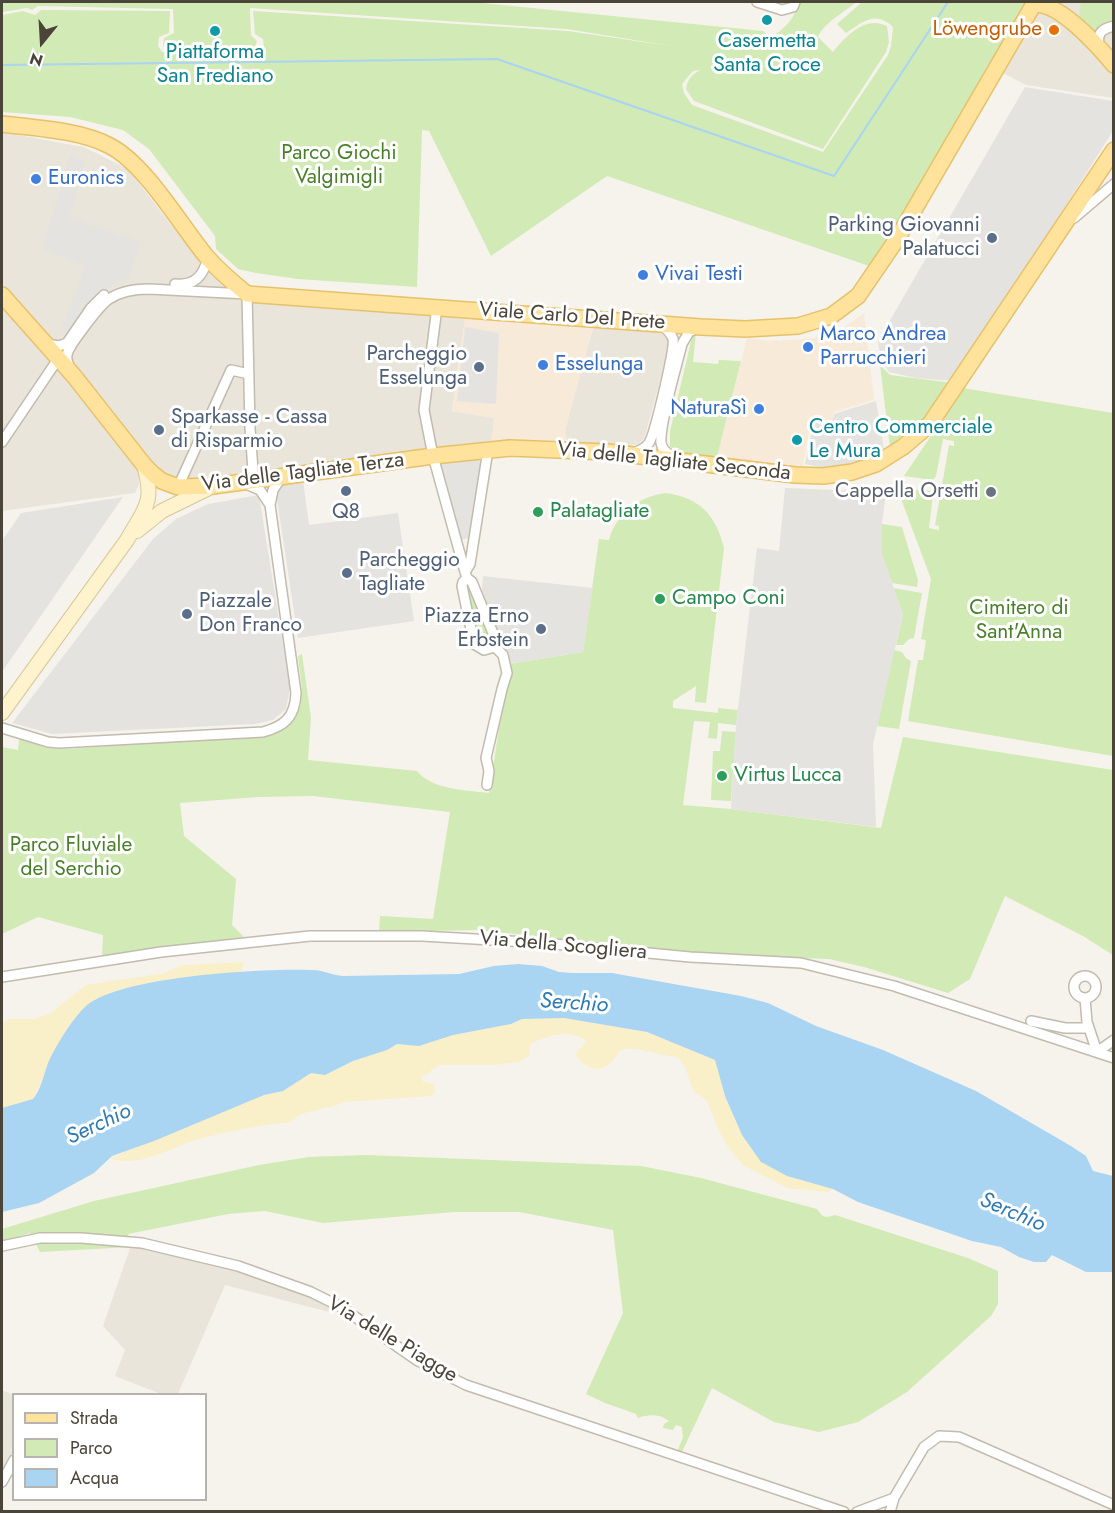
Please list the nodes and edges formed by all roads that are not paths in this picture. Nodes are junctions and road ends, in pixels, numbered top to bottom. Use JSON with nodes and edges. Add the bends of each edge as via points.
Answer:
{"nodes":[{"id":1,"x":757,"y":2,"type":"edge"},
{"id":2,"x":795,"y":2,"type":"edge"},
{"id":3,"x":1062,"y":2,"type":"edge"},
{"id":4,"x":1034,"y":3,"type":"edge"},
{"id":5,"x":1070,"y":16,"type":"junction"},
{"id":6,"x":1113,"y":26,"type":"edge"},
{"id":7,"x":1099,"y":48,"type":"junction"},
{"id":8,"x":1113,"y":65,"type":"edge"},
{"id":9,"x":2,"y":124,"type":"edge"},
{"id":10,"x":1113,"y":150,"type":"edge"},
{"id":11,"x":1113,"y":184,"type":"edge"},
{"id":12,"x":1065,"y":225,"type":"junction"},
{"id":13,"x":208,"y":258,"type":"junction"},
{"id":14,"x":247,"y":294,"type":"junction"},
{"id":15,"x":2,"y":295,"type":"edge"},
{"id":16,"x":437,"y":308,"type":"junction"},
{"id":17,"x":653,"y":323,"type":"junction"},
{"id":18,"x":700,"y":327,"type":"junction"},
{"id":19,"x":45,"y":343,"type":"junction"},
{"id":20,"x":58,"y":359,"type":"junction"},
{"id":21,"x":249,"y":374,"type":"junction"},
{"id":22,"x":74,"y":376,"type":"junction"},
{"id":23,"x":2,"y":442,"type":"edge"},
{"id":24,"x":488,"y":450,"type":"junction"},
{"id":25,"x":628,"y":455,"type":"junction"},
{"id":26,"x":434,"y":456,"type":"junction"},
{"id":27,"x":683,"y":462,"type":"junction"},
{"id":28,"x":144,"y":465,"type":"junction"},
{"id":29,"x":248,"y":477,"type":"junction"},
{"id":30,"x":281,"y":478,"type":"junction"},
{"id":31,"x":213,"y":486,"type":"junction"},
{"id":32,"x":178,"y":487,"type":"junction"},
{"id":33,"x":270,"y":505,"type":"junction"},
{"id":34,"x":127,"y":540,"type":"junction"},
{"id":35,"x":466,"y":575,"type":"junction"},
{"id":36,"x":495,"y":647,"type":"junction"},
{"id":37,"x":2,"y":713,"type":"edge"},
{"id":38,"x":2,"y":728,"type":"edge"},
{"id":39,"x":487,"y":784,"type":"dead end"},
{"id":40,"x":2,"y":977,"type":"edge"},
{"id":41,"x":1085,"y":998,"type":"dead end"},
{"id":42,"x":1031,"y":1021,"type":"dead end"},
{"id":43,"x":1089,"y":1028,"type":"junction"},
{"id":44,"x":1093,"y":1040,"type":"junction"},
{"id":45,"x":1110,"y":1043,"type":"edge"},
{"id":46,"x":1097,"y":1052,"type":"junction"},
{"id":47,"x":1113,"y":1058,"type":"edge"},
{"id":48,"x":2,"y":1246,"type":"edge"},
{"id":49,"x":12,"y":1464,"type":"edge"},
{"id":50,"x":2,"y":1482,"type":"edge"},
{"id":51,"x":894,"y":1498,"type":"junction"},
{"id":52,"x":1113,"y":1505,"type":"edge"},
{"id":53,"x":844,"y":1512,"type":"edge"},
{"id":54,"x":857,"y":1512,"type":"edge"},
{"id":55,"x":890,"y":1512,"type":"edge"}],
"edges":[{"from":1,"to":2,"type":"street","via":[[782,10],[793,7]]},
{"from":3,"to":5,"type":"main road"},
{"from":4,"to":5,"type":"main road","via":[[1049,3]]},
{"from":4,"to":18,"type":"main road","name":"Viale Carlo Del Prete","via":[[897,239],[858,296],[823,320],[798,326]]},
{"from":5,"to":7,"type":"main road"},
{"from":6,"to":7,"type":"street","via":[[1100,32]]},
{"from":7,"to":8,"type":"main road"},
{"from":9,"to":13,"type":"main road","via":[[81,136],[117,150],[141,172]]},
{"from":10,"to":12,"type":"main road","name":"Via delle Tagliate Seconda"},
{"from":11,"to":12,"type":"street"},
{"from":12,"to":27,"type":"main road","name":"Via delle Tagliate Seconda","via":[[936,417],[887,458],[859,470],[823,476]]},
{"from":13,"to":14,"type":"main road"},
{"from":13,"to":19,"type":"street","via":[[203,273],[190,284],[141,283],[112,290],[91,308],[67,343]]},
{"from":14,"to":16,"type":"main road","name":"Viale Carlo Del Prete"},
{"from":14,"to":21,"type":"street"},
{"from":14,"to":22,"type":"street","via":[[141,289],[113,297],[101,306],[69,350],[67,361]]},
{"from":15,"to":19,"type":"main road","name":"Via delle Tagliate Terza"},
{"from":16,"to":17,"type":"main road","name":"Viale Carlo Del Prete"},
{"from":16,"to":26,"type":"street","via":[[424,410]]},
{"from":17,"to":18,"type":"main road","name":"Viale Carlo Del Prete"},
{"from":17,"to":25,"type":"street","via":[[669,331],[673,344],[648,444]]},
{"from":18,"to":27,"type":"street","via":[[689,332],[682,344],[663,423],[663,448]]},
{"from":19,"to":20,"type":"main road","name":"Via delle Tagliate Terza"},
{"from":20,"to":22,"type":"main road","name":"Via delle Tagliate Terza"},
{"from":20,"to":23,"type":"street"},
{"from":21,"to":29,"type":"street"},
{"from":21,"to":32,"type":"street","via":[[231,370]]},
{"from":22,"to":28,"type":"main road","name":"Via delle Tagliate Terza"},
{"from":24,"to":25,"type":"main road","name":"Via delle Tagliate Seconda","via":[[540,448]]},
{"from":24,"to":26,"type":"main road","name":"Via delle Tagliate Seconda"},
{"from":24,"to":35,"type":"street"},
{"from":25,"to":27,"type":"main road","name":"Via delle Tagliate Seconda"},
{"from":26,"to":30,"type":"main road","name":"Via delle Tagliate Terza"},
{"from":26,"to":35,"type":"street"},
{"from":28,"to":32,"type":"main road","name":"Via delle Tagliate Terza","via":[[162,481]]},
{"from":28,"to":34,"type":"main road","via":[[148,501]]},
{"from":29,"to":30,"type":"main road","name":"Via delle Tagliate Terza"},
{"from":29,"to":31,"type":"main road","name":"Via delle Tagliate Terza"},
{"from":29,"to":33,"type":"street"},
{"from":30,"to":33,"type":"street"},
{"from":31,"to":32,"type":"main road","name":"Via delle Tagliate Terza"},
{"from":31,"to":34,"type":"main road","via":[[162,511]]},
{"from":33,"to":38,"type":"street","via":[[296,693],[296,703],[278,728],[59,743]]},
{"from":34,"to":37,"type":"main road"},
{"from":35,"to":36,"type":"street","via":[[497,643]]},
{"from":35,"to":36,"type":"street","via":[[462,586],[472,640],[484,650]]},
{"from":36,"to":39,"type":"street","via":[[503,655],[507,673],[486,758]]},
{"from":40,"to":46,"type":"street","name":"Via della Scogliera","via":[[161,952],[310,936],[422,936],[544,943],[801,963],[894,986]]},
{"from":41,"to":43,"type":"street"},
{"from":42,"to":43,"type":"street"},
{"from":43,"to":44,"type":"street"},
{"from":44,"to":45,"type":"street"},
{"from":44,"to":46,"type":"street"},
{"from":45,"to":46,"type":"street"},
{"from":46,"to":47,"type":"street","name":"Via della Scogliera"},
{"from":48,"to":53,"type":"street","name":"Via delle Piagge","via":[[40,1238],[142,1243],[238,1266],[341,1307],[418,1361],[466,1385]]},
{"from":49,"to":50,"type":"street"},
{"from":51,"to":52,"type":"street","via":[[924,1447],[939,1436],[959,1437]]},
{"from":51,"to":54,"type":"street"},
{"from":51,"to":55,"type":"street"}]}
